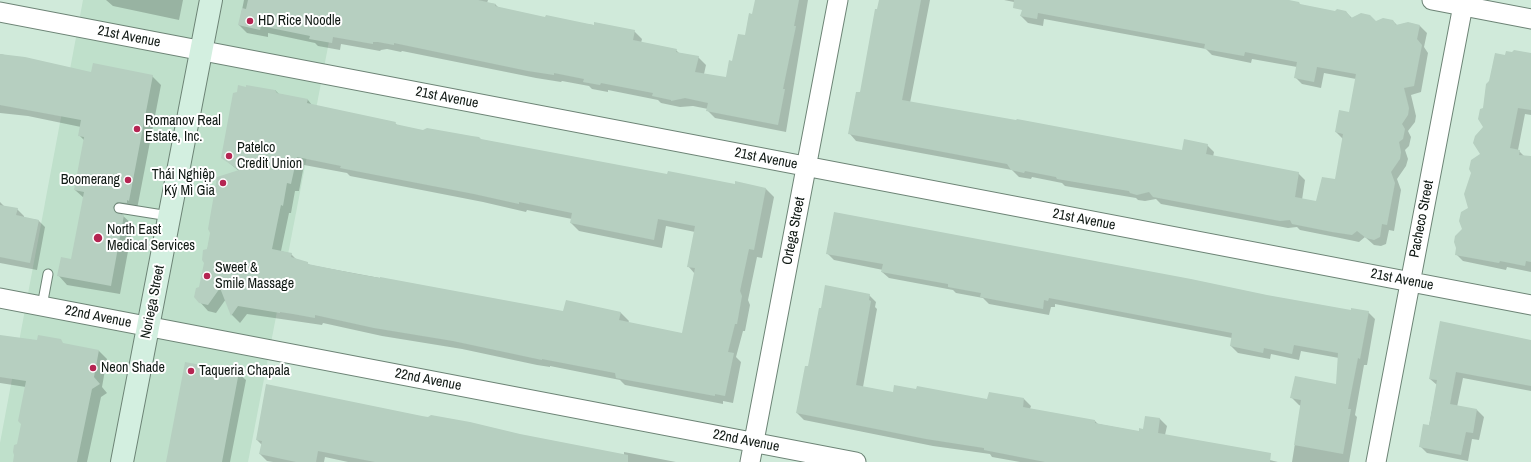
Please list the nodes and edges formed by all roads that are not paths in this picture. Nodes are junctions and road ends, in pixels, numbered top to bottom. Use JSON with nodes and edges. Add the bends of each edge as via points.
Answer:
{"nodes":[{"id":1,"x":211,"y":0,"type":"edge"},
{"id":2,"x":838,"y":0,"type":"edge"},
{"id":3,"x":1432,"y":0,"type":"edge"},
{"id":4,"x":1464,"y":3,"type":"edge"},
{"id":5,"x":0,"y":12,"type":"edge"},
{"id":6,"x":1531,"y":19,"type":"edge"},
{"id":7,"x":201,"y":51,"type":"junction"},
{"id":8,"x":806,"y":166,"type":"junction"},
{"id":9,"x":119,"y":208,"type":"dead end"},
{"id":10,"x":169,"y":216,"type":"junction"},
{"id":11,"x":48,"y":274,"type":"dead end"},
{"id":12,"x":1410,"y":282,"type":"junction"},
{"id":13,"x":0,"y":298,"type":"edge"},
{"id":14,"x":1531,"y":305,"type":"edge"},
{"id":15,"x":42,"y":306,"type":"junction"},
{"id":16,"x":148,"y":327,"type":"junction"},
{"id":17,"x":754,"y":443,"type":"junction"},
{"id":18,"x":122,"y":462,"type":"edge"},
{"id":19,"x":750,"y":462,"type":"edge"},
{"id":20,"x":856,"y":462,"type":"edge"},
{"id":21,"x":1376,"y":462,"type":"edge"}],
"edges":[{"from":1,"to":7,"type":"street","name":"Noriega Street"},
{"from":2,"to":8,"type":"street","name":"Ortega Street"},
{"from":3,"to":4,"type":"street"},
{"from":4,"to":6,"type":"street"},
{"from":4,"to":12,"type":"street","name":"Pacheco Street"},
{"from":5,"to":7,"type":"street","name":"21st Avenue"},
{"from":7,"to":8,"type":"street","name":"21st Avenue"},
{"from":7,"to":10,"type":"street","name":"Noriega Street"},
{"from":8,"to":12,"type":"street","name":"21st Avenue"},
{"from":8,"to":17,"type":"street","name":"Ortega Street"},
{"from":9,"to":10,"type":"lane"},
{"from":10,"to":16,"type":"street","name":"Noriega Street"},
{"from":11,"to":15,"type":"lane"},
{"from":12,"to":14,"type":"street","name":"21st Avenue"},
{"from":12,"to":21,"type":"street","name":"Pacheco Street"},
{"from":13,"to":15,"type":"street","name":"22nd Avenue"},
{"from":15,"to":16,"type":"street","name":"22nd Avenue"},
{"from":16,"to":17,"type":"street","name":"22nd Avenue"},
{"from":16,"to":18,"type":"street","name":"Noriega Street"},
{"from":17,"to":19,"type":"street","name":"Ortega Street"},
{"from":17,"to":20,"type":"street","name":"22nd Avenue"}]}
